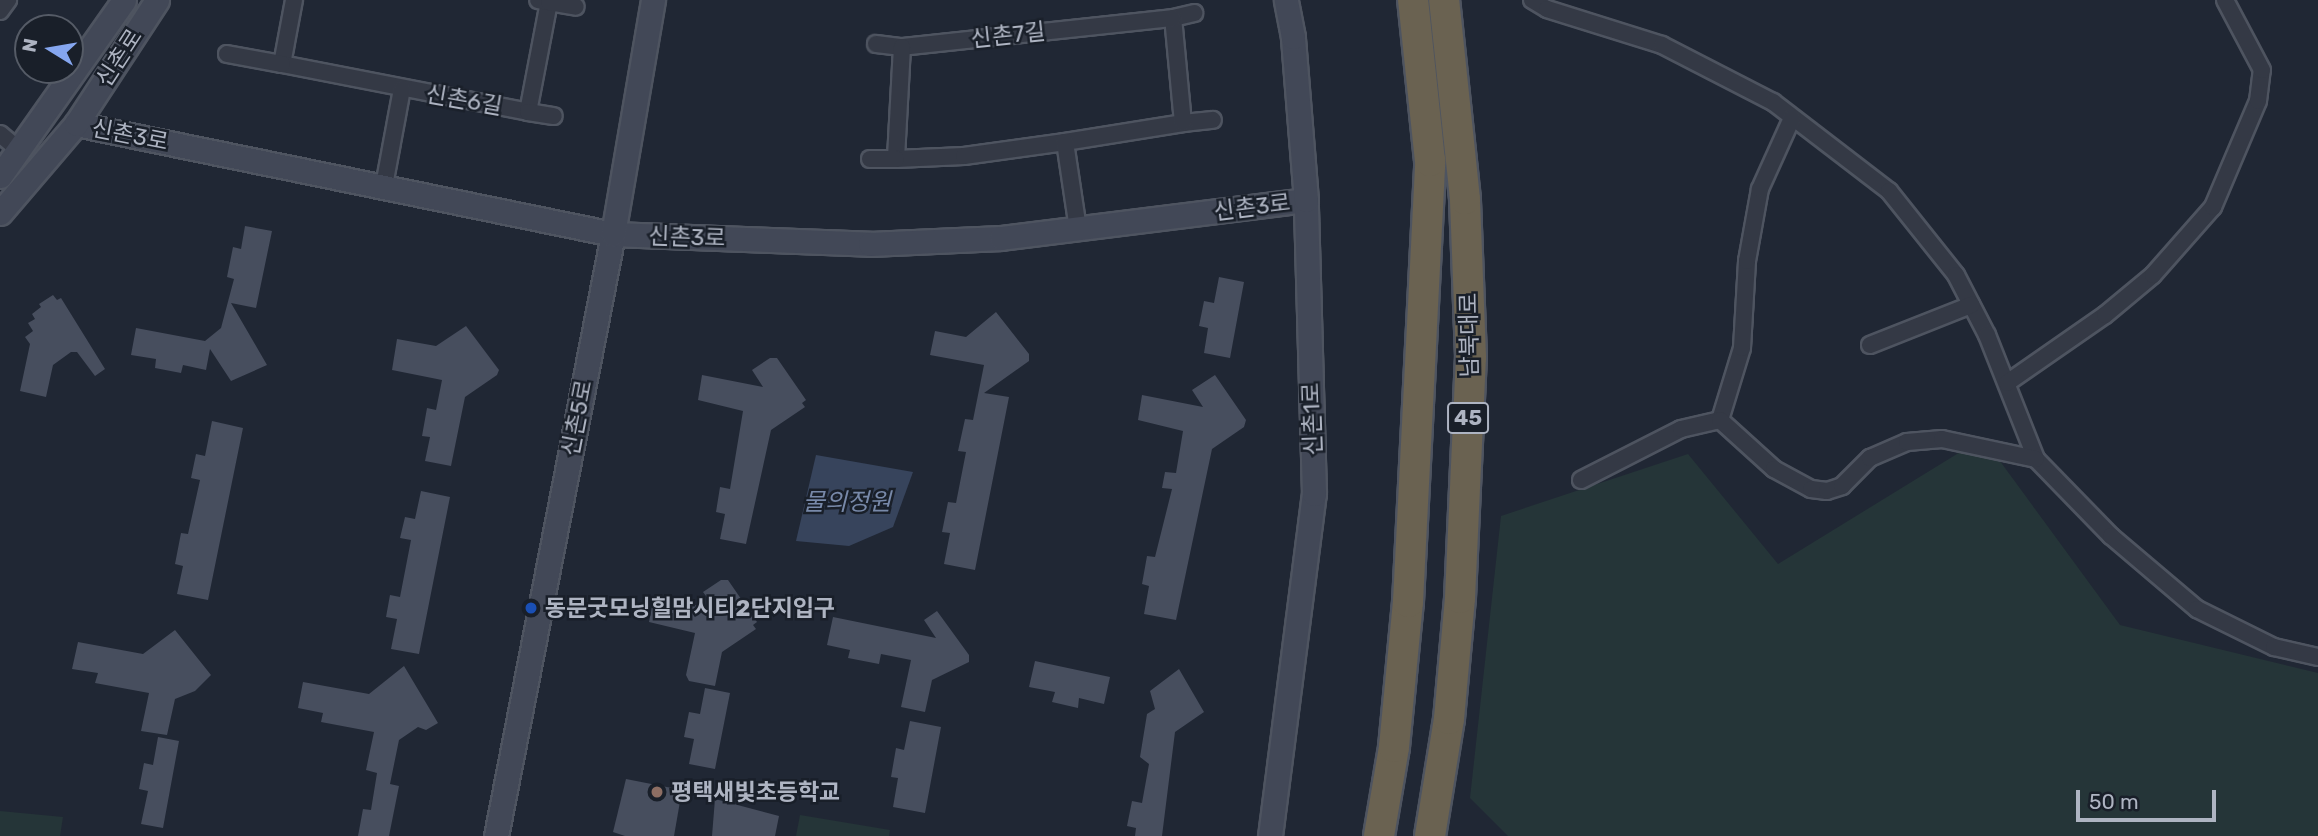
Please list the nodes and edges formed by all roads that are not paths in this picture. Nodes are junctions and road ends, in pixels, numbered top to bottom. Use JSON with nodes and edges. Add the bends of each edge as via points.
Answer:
{"nodes":[{"id":1,"x":8,"y":0,"type":"edge"},
{"id":2,"x":124,"y":0,"type":"edge"},
{"id":3,"x":157,"y":0,"type":"edge"},
{"id":4,"x":294,"y":0,"type":"edge"},
{"id":5,"x":653,"y":0,"type":"edge"},
{"id":6,"x":1286,"y":0,"type":"edge"},
{"id":7,"x":1397,"y":0,"type":"edge"},
{"id":8,"x":1413,"y":0,"type":"edge"},
{"id":9,"x":1444,"y":0,"type":"edge"},
{"id":10,"x":1452,"y":0,"type":"edge"},
{"id":11,"x":1532,"y":0,"type":"edge"},
{"id":12,"x":2225,"y":0,"type":"edge"},
{"id":13,"x":544,"y":1,"type":"edge"},
{"id":14,"x":576,"y":7,"type":"dead end"},
{"id":15,"x":0,"y":11,"type":"edge"},
{"id":16,"x":1194,"y":13,"type":"dead end"},
{"id":17,"x":1173,"y":18,"type":"junction"},
{"id":18,"x":1448,"y":34,"type":"junction"},
{"id":19,"x":876,"y":44,"type":"dead end"},
{"id":20,"x":902,"y":47,"type":"junction"},
{"id":21,"x":228,"y":54,"type":"dead end"},
{"id":22,"x":282,"y":64,"type":"junction"},
{"id":23,"x":1421,"y":74,"type":"junction"},
{"id":24,"x":402,"y":89,"type":"junction"},
{"id":25,"x":528,"y":112,"type":"junction"},
{"id":26,"x":554,"y":116,"type":"dead end"},
{"id":27,"x":1793,"y":118,"type":"junction"},
{"id":28,"x":1213,"y":120,"type":"dead end"},
{"id":29,"x":1183,"y":122,"type":"junction"},
{"id":30,"x":76,"y":124,"type":"junction"},
{"id":31,"x":0,"y":134,"type":"edge"},
{"id":32,"x":1065,"y":142,"type":"junction"},
{"id":33,"x":19,"y":150,"type":"junction"},
{"id":34,"x":870,"y":159,"type":"dead end"},
{"id":35,"x":896,"y":159,"type":"junction"},
{"id":36,"x":0,"y":176,"type":"edge"},
{"id":37,"x":384,"y":186,"type":"junction"},
{"id":38,"x":1306,"y":200,"type":"junction"},
{"id":39,"x":0,"y":213,"type":"edge"},
{"id":40,"x":1078,"y":229,"type":"junction"},
{"id":41,"x":613,"y":234,"type":"junction"},
{"id":42,"x":1971,"y":305,"type":"junction"},
{"id":43,"x":1870,"y":345,"type":"dead end"},
{"id":44,"x":2007,"y":383,"type":"junction"},
{"id":45,"x":1720,"y":420,"type":"junction"},
{"id":46,"x":2036,"y":459,"type":"junction"},
{"id":47,"x":1581,"y":480,"type":"dead end"},
{"id":48,"x":2318,"y":657,"type":"edge"},
{"id":49,"x":496,"y":836,"type":"edge"},
{"id":50,"x":1270,"y":836,"type":"edge"},
{"id":51,"x":1379,"y":836,"type":"edge"},
{"id":52,"x":1430,"y":836,"type":"edge"}],
"edges":[{"from":1,"to":15,"type":"street"},
{"from":2,"to":33,"type":"street","name":"신촌로"},
{"from":3,"to":30,"type":"street","name":"신촌로"},
{"from":4,"to":22,"type":"street"},
{"from":5,"to":41,"type":"street","name":"신촌5로"},
{"from":6,"to":38,"type":"street","name":"신촌1로"},
{"from":7,"to":23,"type":"highway","via":[[1405,43]]},
{"from":8,"to":23,"type":"highway","name":"남북대로","number":"45"},
{"from":9,"to":18,"type":"highway","name":"남북대로","number":"45"},
{"from":10,"to":18,"type":"highway"},
{"from":11,"to":27,"type":"street","via":[[1546,9],[1662,46],[1773,103]]},
{"from":12,"to":44,"type":"street","via":[[2262,70],[2258,102],[2213,207],[2153,275],[2105,315]]},
{"from":13,"to":14,"type":"street"},
{"from":13,"to":25,"type":"street","name":"신촌6길"},
{"from":16,"to":17,"type":"street","name":"신촌7길"},
{"from":17,"to":20,"type":"street","name":"신촌7길"},
{"from":17,"to":29,"type":"street"},
{"from":18,"to":52,"type":"highway","name":"남북대로","number":"45","via":[[1465,199],[1471,357],[1460,597],[1449,719]]},
{"from":19,"to":20,"type":"street","name":"신촌7길"},
{"from":20,"to":35,"type":"street"},
{"from":21,"to":22,"type":"street","name":"신촌6길"},
{"from":22,"to":24,"type":"street","name":"신촌6길"},
{"from":23,"to":51,"type":"highway","name":"남북대로","number":"45","via":[[1430,161],[1408,602],[1394,747]]},
{"from":24,"to":25,"type":"street","name":"신촌6길"},
{"from":24,"to":37,"type":"street","name":"신촌6길"},
{"from":25,"to":26,"type":"street"},
{"from":27,"to":42,"type":"street","via":[[1889,191],[1956,275]]},
{"from":27,"to":45,"type":"street","via":[[1760,189],[1747,261],[1742,348]]},
{"from":28,"to":29,"type":"street"},
{"from":29,"to":32,"type":"street"},
{"from":30,"to":37,"type":"street","name":"신촌3로"},
{"from":30,"to":39,"type":"street","name":"신촌로"},
{"from":31,"to":33,"type":"street"},
{"from":32,"to":35,"type":"street","via":[[964,156]]},
{"from":32,"to":40,"type":"street"},
{"from":33,"to":36,"type":"street","name":"신촌로"},
{"from":34,"to":35,"type":"street"},
{"from":37,"to":41,"type":"street","name":"신촌3로"},
{"from":38,"to":40,"type":"street","name":"신촌3로"},
{"from":38,"to":50,"type":"street","name":"신촌1로","via":[[1314,494]]},
{"from":40,"to":41,"type":"street","name":"신촌3로","via":[[870,244]]},
{"from":41,"to":49,"type":"street","name":"신촌5로"},
{"from":42,"to":43,"type":"street"},
{"from":42,"to":44,"type":"street"},
{"from":44,"to":46,"type":"street"},
{"from":45,"to":46,"type":"street","via":[[1774,469],[1811,489],[1827,491],[1842,486],[1870,458],[1907,442],[1942,439]]},
{"from":45,"to":47,"type":"street","via":[[1681,429]]},
{"from":46,"to":48,"type":"street","via":[[2111,536],[2197,609],[2274,647]]}]}
